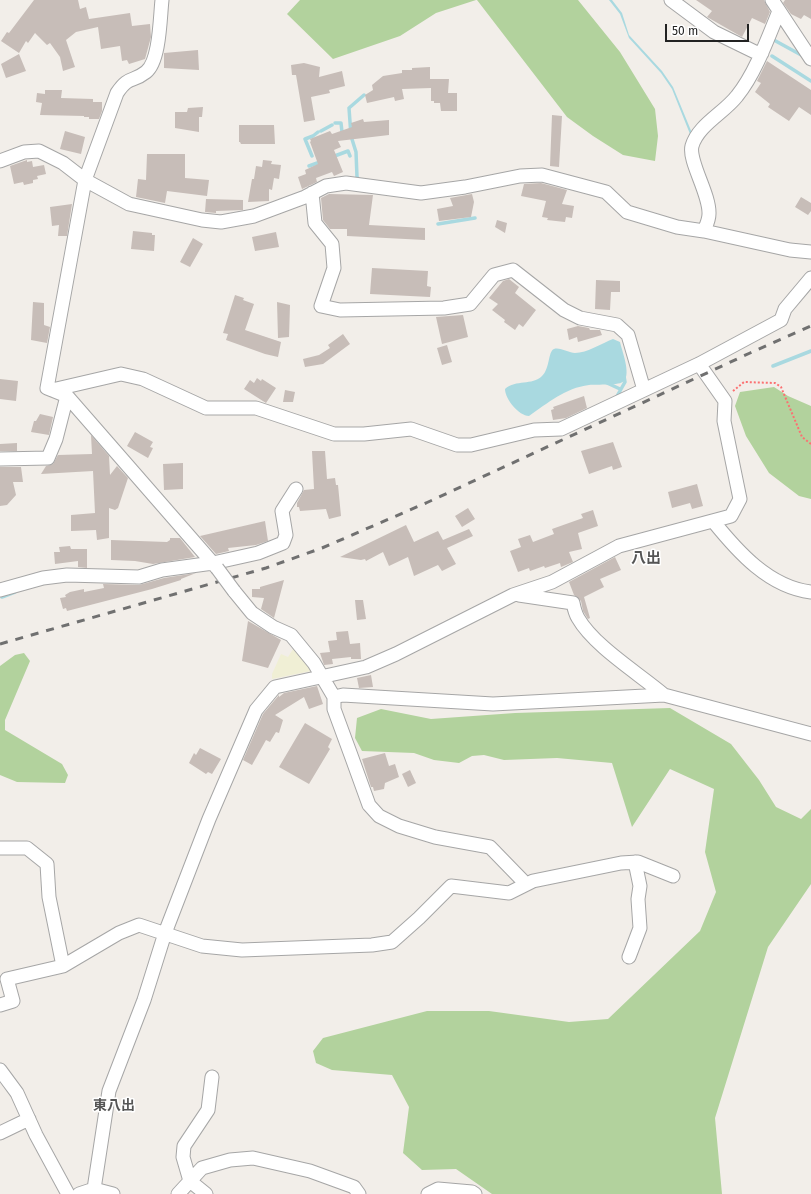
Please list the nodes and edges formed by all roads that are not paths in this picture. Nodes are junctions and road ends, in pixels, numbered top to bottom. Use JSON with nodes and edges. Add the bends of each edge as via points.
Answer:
{"nodes":[{"id":1,"x":162,"y":0,"type":"edge"},
{"id":2,"x":671,"y":0,"type":"edge"},
{"id":3,"x":772,"y":0,"type":"edge"},
{"id":4,"x":779,"y":12,"type":"junction"},
{"id":5,"x":762,"y":53,"type":"junction"},
{"id":6,"x":811,"y":59,"type":"edge"},
{"id":7,"x":0,"y":161,"type":"edge"},
{"id":8,"x":85,"y":180,"type":"junction"},
{"id":9,"x":312,"y":193,"type":"junction"},
{"id":10,"x":704,"y":232,"type":"junction"},
{"id":11,"x":811,"y":252,"type":"edge"},
{"id":12,"x":811,"y":278,"type":"edge"},
{"id":13,"x":699,"y":364,"type":"junction"},
{"id":14,"x":52,"y":390,"type":"junction"},
{"id":15,"x":644,"y":390,"type":"junction"},
{"id":16,"x":67,"y":396,"type":"junction"},
{"id":17,"x":0,"y":459,"type":"edge"},
{"id":18,"x":296,"y":489,"type":"dead end"},
{"id":19,"x":713,"y":521,"type":"junction"},
{"id":20,"x":215,"y":566,"type":"junction"},
{"id":21,"x":0,"y":590,"type":"edge"},
{"id":22,"x":811,"y":592,"type":"edge"},
{"id":23,"x":514,"y":595,"type":"junction"},
{"id":24,"x":322,"y":676,"type":"junction"},
{"id":25,"x":664,"y":695,"type":"junction"},
{"id":26,"x":334,"y":697,"type":"junction"},
{"id":27,"x":811,"y":734,"type":"edge"},
{"id":28,"x":0,"y":848,"type":"edge"},
{"id":29,"x":635,"y":862,"type":"junction"},
{"id":30,"x":673,"y":876,"type":"dead end"},
{"id":31,"x":525,"y":884,"type":"junction"},
{"id":32,"x":165,"y":933,"type":"junction"},
{"id":33,"x":629,"y":957,"type":"dead end"},
{"id":34,"x":63,"y":966,"type":"junction"},
{"id":35,"x":0,"y":1005,"type":"edge"},
{"id":36,"x":0,"y":1070,"type":"edge"},
{"id":37,"x":212,"y":1077,"type":"dead end"},
{"id":38,"x":29,"y":1119,"type":"junction"},
{"id":39,"x":0,"y":1133,"type":"edge"},
{"id":40,"x":190,"y":1181,"type":"junction"},
{"id":41,"x":94,"y":1189,"type":"junction"},
{"id":42,"x":68,"y":1194,"type":"edge"},
{"id":43,"x":79,"y":1194,"type":"edge"},
{"id":44,"x":113,"y":1194,"type":"edge"},
{"id":45,"x":178,"y":1194,"type":"edge"},
{"id":46,"x":206,"y":1194,"type":"edge"},
{"id":47,"x":359,"y":1194,"type":"edge"},
{"id":48,"x":428,"y":1194,"type":"edge"},
{"id":49,"x":475,"y":1194,"type":"edge"}],
"edges":[{"from":1,"to":8,"type":"street","via":[[157,44],[151,66],[125,82],[117,93]]},
{"from":2,"to":5,"type":"street","via":[[714,32]]},
{"from":3,"to":4,"type":"street"},
{"from":4,"to":5,"type":"street"},
{"from":4,"to":6,"type":"street"},
{"from":5,"to":10,"type":"street","via":[[737,96],[700,132],[692,147],[707,197],[709,215]]},
{"from":7,"to":8,"type":"street","via":[[24,152],[39,151],[63,163]]},
{"from":8,"to":9,"type":"street","via":[[129,204],[221,222],[254,216]]},
{"from":8,"to":14,"type":"street","via":[[47,388]]},
{"from":9,"to":10,"type":"street","via":[[326,186],[346,183],[421,192],[465,187],[520,176],[542,175],[606,192],[627,212]]},
{"from":9,"to":15,"type":"street","via":[[315,223],[332,244],[334,268],[321,306],[340,310],[444,308],[470,304],[494,275],[513,270],[564,310],[580,318],[617,325],[628,335]]},
{"from":10,"to":11,"type":"street"},
{"from":12,"to":13,"type":"street","via":[[785,309],[781,320]]},
{"from":13,"to":15,"type":"street"},
{"from":13,"to":19,"type":"street","via":[[725,401],[724,421],[740,499],[731,516]]},
{"from":14,"to":15,"type":"street","via":[[121,374],[143,379],[206,408],[256,408],[334,434],[411,429],[457,445],[471,445],[534,430],[560,429]]},
{"from":14,"to":16,"type":"street"},
{"from":16,"to":17,"type":"street","via":[[56,439],[48,458]]},
{"from":16,"to":20,"type":"street"},
{"from":18,"to":20,"type":"street","via":[[282,511],[286,535],[283,543]]},
{"from":19,"to":22,"type":"street","via":[[733,545],[769,576],[797,590]]},
{"from":19,"to":23,"type":"street","via":[[620,546],[552,582]]},
{"from":20,"to":21,"type":"street","via":[[162,570],[139,577],[67,575],[43,578]]},
{"from":20,"to":24,"type":"street","bridge":true,"via":[[252,613],[296,640]]},
{"from":23,"to":24,"type":"street","via":[[366,667]]},
{"from":23,"to":25,"type":"street","via":[[573,603],[577,617],[586,630]]},
{"from":24,"to":26,"type":"street"},
{"from":24,"to":32,"type":"street","via":[[274,687],[256,710],[209,819]]},
{"from":25,"to":26,"type":"street","via":[[493,704],[343,695]]},
{"from":25,"to":27,"type":"street"},
{"from":26,"to":31,"type":"street","via":[[334,709],[352,758],[370,805],[379,816],[399,826],[435,837],[490,847]]},
{"from":28,"to":34,"type":"street","via":[[27,848],[47,864],[49,897]]},
{"from":29,"to":30,"type":"street"},
{"from":29,"to":31,"type":"street","via":[[598,867]]},
{"from":29,"to":33,"type":"street","via":[[640,886],[640,928]]},
{"from":31,"to":32,"type":"street","via":[[509,893],[451,886],[392,942],[372,945],[242,950],[202,946]]},
{"from":32,"to":34,"type":"street","via":[[139,925],[119,933]]},
{"from":32,"to":41,"type":"street","via":[[144,1000],[109,1091]]},
{"from":34,"to":35,"type":"street","via":[[7,979],[13,1001]]},
{"from":36,"to":38,"type":"street","via":[[18,1093]]},
{"from":37,"to":40,"type":"street","via":[[208,1110],[184,1146],[183,1157]]},
{"from":38,"to":39,"type":"street"},
{"from":38,"to":42,"type":"street"},
{"from":40,"to":45,"type":"street"},
{"from":40,"to":46,"type":"street"},
{"from":40,"to":47,"type":"street","via":[[202,1168],[230,1160],[253,1158],[310,1171],[354,1187]]},
{"from":41,"to":43,"type":"street"},
{"from":41,"to":44,"type":"street"},
{"from":48,"to":49,"type":"street","via":[[438,1189]]}]}
